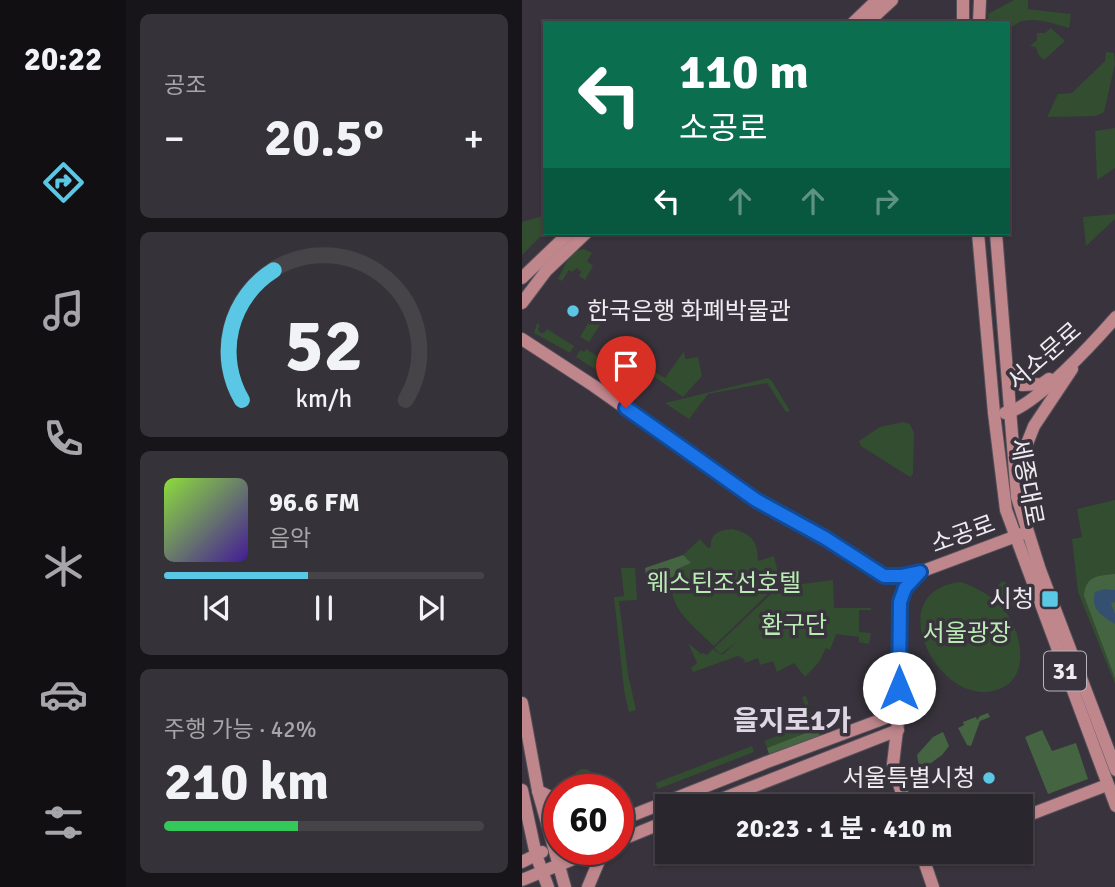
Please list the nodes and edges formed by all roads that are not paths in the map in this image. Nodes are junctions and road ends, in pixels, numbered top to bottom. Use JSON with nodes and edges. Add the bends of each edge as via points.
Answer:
{"nodes":[{"id":1,"x":877,"y":0,"type":"edge"},
{"id":2,"x":892,"y":0,"type":"edge"},
{"id":3,"x":980,"y":0,"type":"edge"},
{"id":4,"x":961,"y":3,"type":"edge"},
{"id":5,"x":855,"y":21,"type":"edge"},
{"id":6,"x":869,"y":21,"type":"edge"},
{"id":7,"x":963,"y":21,"type":"edge"},
{"id":8,"x":979,"y":21,"type":"edge"},
{"id":9,"x":567,"y":235,"type":"edge"},
{"id":10,"x":584,"y":235,"type":"edge"},
{"id":11,"x":978,"y":235,"type":"edge"},
{"id":12,"x":996,"y":235,"type":"edge"},
{"id":13,"x":528,"y":268,"type":"edge"},
{"id":14,"x":522,"y":278,"type":"edge"},
{"id":15,"x":522,"y":303,"type":"edge"},
{"id":16,"x":1115,"y":317,"type":"edge"},
{"id":17,"x":522,"y":339,"type":"edge"},
{"id":18,"x":1004,"y":353,"type":"junction"},
{"id":19,"x":1078,"y":360,"type":"junction"},
{"id":20,"x":1059,"y":374,"type":"junction"},
{"id":21,"x":1009,"y":412,"type":"junction"},
{"id":22,"x":994,"y":413,"type":"junction"},
{"id":23,"x":1015,"y":472,"type":"junction"},
{"id":24,"x":1021,"y":534,"type":"junction"},
{"id":25,"x":920,"y":572,"type":"junction"},
{"id":26,"x":884,"y":576,"type":"junction"},
{"id":27,"x":899,"y":608,"type":"junction"},
{"id":28,"x":522,"y":703,"type":"edge"},
{"id":29,"x":899,"y":713,"type":"junction"},
{"id":30,"x":898,"y":730,"type":"junction"},
{"id":31,"x":1115,"y":770,"type":"edge"},
{"id":32,"x":1107,"y":785,"type":"junction"},
{"id":33,"x":522,"y":790,"type":"edge"},
{"id":34,"x":538,"y":790,"type":"junction"},
{"id":35,"x":543,"y":793,"type":"edge"},
{"id":36,"x":734,"y":794,"type":"edge"},
{"id":37,"x":902,"y":794,"type":"edge"},
{"id":38,"x":543,"y":806,"type":"edge"},
{"id":39,"x":1115,"y":806,"type":"edge"},
{"id":40,"x":524,"y":813,"type":"edge"},
{"id":41,"x":1033,"y":813,"type":"edge"},
{"id":42,"x":634,"y":815,"type":"edge"},
{"id":43,"x":655,"y":826,"type":"edge"},
{"id":44,"x":634,"y":834,"type":"edge"},
{"id":45,"x":543,"y":852,"type":"edge"},
{"id":46,"x":536,"y":855,"type":"junction"},
{"id":47,"x":522,"y":862,"type":"edge"},
{"id":48,"x":927,"y":864,"type":"edge"},
{"id":49,"x":596,"y":865,"type":"edge"},
{"id":50,"x":558,"y":866,"type":"joint"},
{"id":51,"x":542,"y":872,"type":"junction"},
{"id":52,"x":522,"y":880,"type":"edge"},
{"id":53,"x":548,"y":887,"type":"edge"},
{"id":54,"x":565,"y":887,"type":"edge"},
{"id":55,"x":588,"y":887,"type":"edge"},
{"id":56,"x":933,"y":887,"type":"edge"}],
"edges":[{"from":1,"to":5,"type":"main road"},
{"from":2,"to":6,"type":"main road"},
{"from":3,"to":8,"type":"main road"},
{"from":4,"to":7,"type":"main road"},
{"from":9,"to":13,"type":"main road"},
{"from":10,"to":15,"type":"main road","via":[[546,271]]},
{"from":11,"to":22,"type":"main road","name":"세종대로"},
{"from":12,"to":18,"type":"main road","name":"세종대로"},
{"from":13,"to":14,"type":"main road"},
{"from":16,"to":19,"type":"main road","name":"서소문로"},
{"from":17,"to":26,"type":"main road","via":[[756,500]]},
{"from":18,"to":20,"type":"main road","via":[[1012,376],[1022,385],[1042,384]]},
{"from":18,"to":21,"type":"main road","name":"세종대로"},
{"from":19,"to":20,"type":"main road","name":"서소문로"},
{"from":19,"to":23,"type":"main road","via":[[1034,426]]},
{"from":20,"to":21,"type":"main road","name":"서소문로","via":[[1031,400]]},
{"from":21,"to":22,"type":"main road","name":"서소문로"},
{"from":21,"to":23,"type":"main road","name":"세종대로"},
{"from":22,"to":24,"type":"main road","name":"세종대로","via":[[1004,504]]},
{"from":23,"to":24,"type":"main road","name":"세종대로"},
{"from":24,"to":25,"type":"main road","name":"소공로"},
{"from":24,"to":31,"type":"main road","name":"세종대로","number":"31"},
{"from":24,"to":32,"type":"main road","name":"세종대로","number":"31"},
{"from":25,"to":26,"type":"main road","name":"소공로"},
{"from":25,"to":27,"type":"main road","via":[[905,588]]},
{"from":26,"to":27,"type":"main road","via":[[894,589]]},
{"from":27,"to":29,"type":"main road"},
{"from":28,"to":34,"type":"main road"},
{"from":29,"to":30,"type":"main road"},
{"from":29,"to":42,"type":"main road"},
{"from":30,"to":36,"type":"main road"},
{"from":30,"to":37,"type":"main road","via":[[893,764]]},
{"from":32,"to":39,"type":"main road","name":"세종대로","number":"31"},
{"from":32,"to":41,"type":"main road"},
{"from":33,"to":40,"type":"main road"},
{"from":34,"to":35,"type":"main road"},
{"from":34,"to":38,"type":"main road"},
{"from":40,"to":46,"type":"main road"},
{"from":43,"to":44,"type":"main road"},
{"from":45,"to":46,"type":"main road"},
{"from":46,"to":47,"type":"main road"},
{"from":46,"to":51,"type":"main road"},
{"from":48,"to":56,"type":"main road"},
{"from":49,"to":55,"type":"main road"},
{"from":50,"to":51,"type":"main road"},
{"from":50,"to":54,"type":"main road"},
{"from":51,"to":52,"type":"main road"},
{"from":51,"to":53,"type":"main road"}]}
